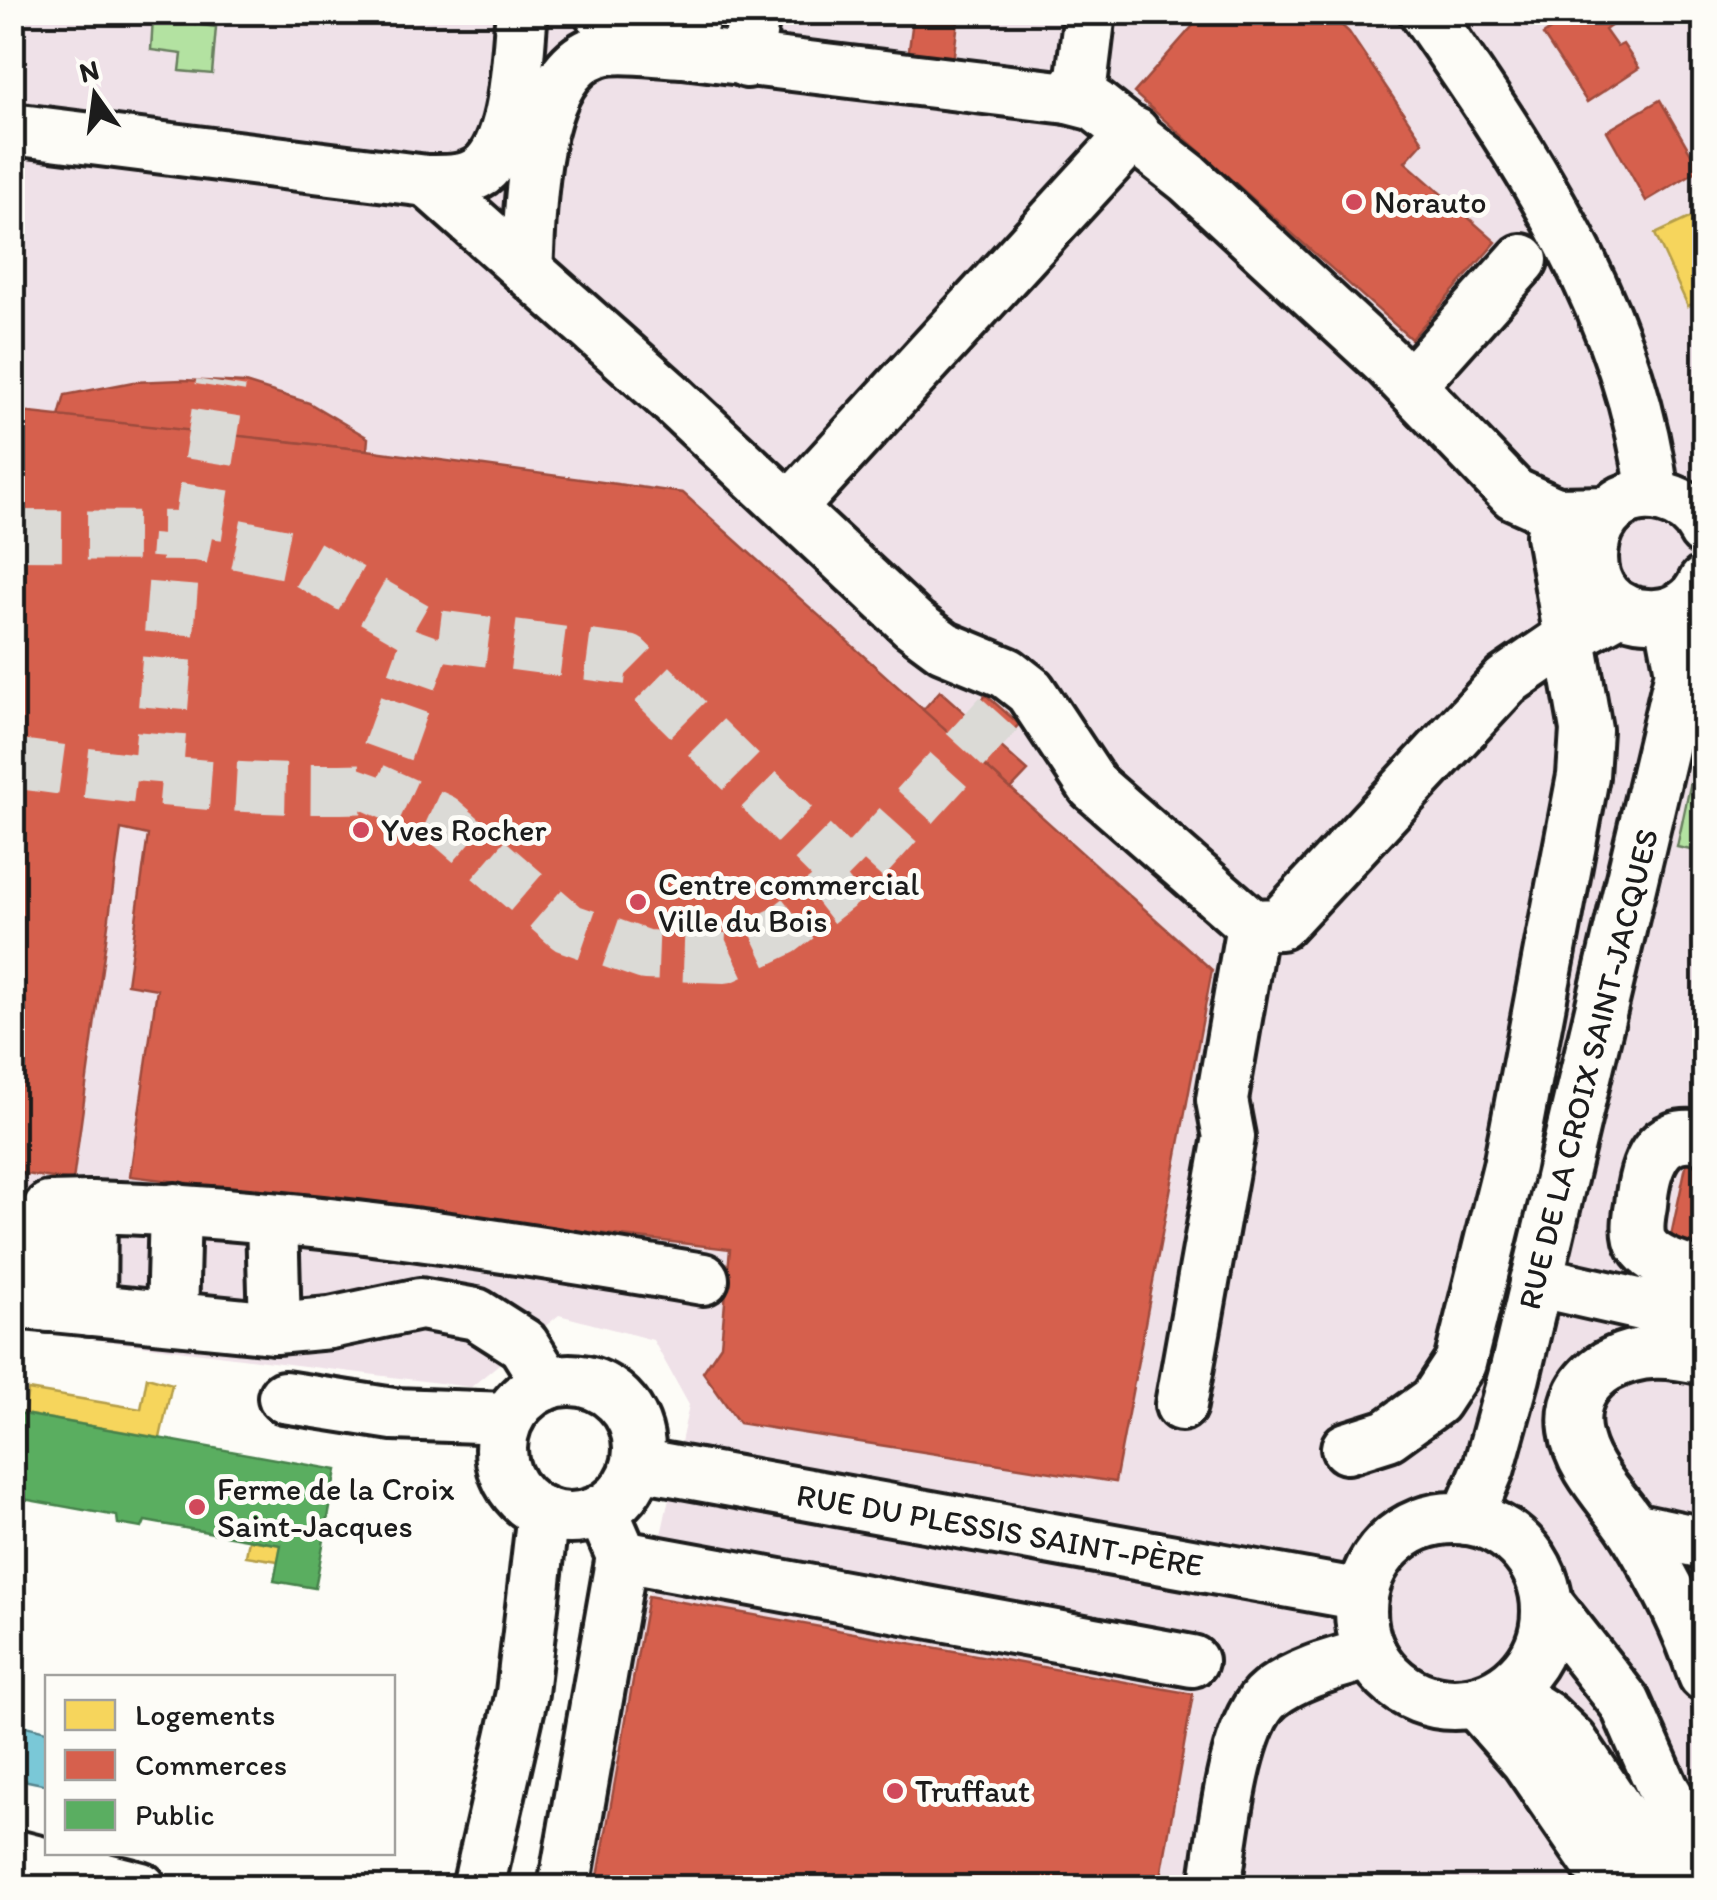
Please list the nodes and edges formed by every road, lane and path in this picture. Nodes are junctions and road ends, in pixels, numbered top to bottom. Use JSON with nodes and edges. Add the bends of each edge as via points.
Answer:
{"nodes":[{"id":1,"x":522,"y":12,"type":"edge"},
{"id":2,"x":754,"y":12,"type":"edge"},
{"id":3,"x":1090,"y":12,"type":"edge"},
{"id":4,"x":1424,"y":12,"type":"edge"},
{"id":5,"x":600,"y":13,"type":"edge"},
{"id":6,"x":690,"y":32,"type":"edge"},
{"id":7,"x":748,"y":62,"type":"junction"},
{"id":8,"x":1068,"y":98,"type":"junction"},
{"id":9,"x":12,"y":130,"type":"edge"},
{"id":10,"x":1134,"y":134,"type":"junction"},
{"id":11,"x":427,"y":181,"type":"junction"},
{"id":12,"x":1522,"y":260,"type":"dead end"},
{"id":13,"x":527,"y":270,"type":"junction"},
{"id":14,"x":1410,"y":386,"type":"junction"},
{"id":15,"x":1631,"y":503,"type":"junction"},
{"id":16,"x":790,"y":508,"type":"junction"},
{"id":17,"x":1556,"y":513,"type":"junction"},
{"id":18,"x":1704,"y":530,"type":"edge"},
{"id":19,"x":1687,"y":598,"type":"edge"},
{"id":20,"x":1620,"y":609,"type":"junction"},
{"id":21,"x":1570,"y":637,"type":"junction"},
{"id":22,"x":1266,"y":925,"type":"junction"},
{"id":23,"x":1543,"y":976,"type":"junction"},
{"id":24,"x":1605,"y":989,"type":"junction"},
{"id":25,"x":1704,"y":1138,"type":"edge"},
{"id":26,"x":51,"y":1207,"type":"edge"},
{"id":27,"x":174,"y":1209,"type":"junction"},
{"id":28,"x":272,"y":1219,"type":"junction"},
{"id":29,"x":1704,"y":1276,"type":"edge"},
{"id":30,"x":703,"y":1278,"type":"dead end"},
{"id":31,"x":1536,"y":1281,"type":"junction"},
{"id":32,"x":51,"y":1306,"type":"edge"},
{"id":33,"x":172,"y":1317,"type":"junction"},
{"id":34,"x":1704,"y":1319,"type":"edge"},
{"id":35,"x":275,"y":1328,"type":"junction"},
{"id":36,"x":1704,"y":1359,"type":"edge"},
{"id":37,"x":1514,"y":1376,"type":"junction"},
{"id":38,"x":548,"y":1384,"type":"junction"},
{"id":39,"x":1579,"y":1392,"type":"junction"},
{"id":40,"x":284,"y":1397,"type":"dead end"},
{"id":41,"x":1181,"y":1405,"type":"dead end"},
{"id":42,"x":508,"y":1418,"type":"junction"},
{"id":43,"x":1347,"y":1448,"type":"dead end"},
{"id":44,"x":638,"y":1464,"type":"junction"},
{"id":45,"x":602,"y":1510,"type":"junction"},
{"id":46,"x":543,"y":1512,"type":"junction"},
{"id":47,"x":1468,"y":1518,"type":"junction"},
{"id":48,"x":1633,"y":1528,"type":"junction"},
{"id":49,"x":1704,"y":1542,"type":"edge"},
{"id":50,"x":622,"y":1556,"type":"junction"},
{"id":51,"x":1362,"y":1595,"type":"junction"},
{"id":52,"x":1548,"y":1605,"type":"junction"},
{"id":53,"x":1371,"y":1653,"type":"junction"},
{"id":54,"x":1192,"y":1661,"type":"dead end"},
{"id":55,"x":1704,"y":1675,"type":"edge"},
{"id":56,"x":1489,"y":1696,"type":"junction"},
{"id":57,"x":12,"y":1855,"type":"edge"},
{"id":58,"x":1704,"y":1857,"type":"edge"},
{"id":59,"x":141,"y":1888,"type":"edge"},
{"id":60,"x":478,"y":1888,"type":"edge"},
{"id":61,"x":564,"y":1888,"type":"edge"},
{"id":62,"x":1214,"y":1888,"type":"edge"},
{"id":63,"x":1614,"y":1888,"type":"edge"},
{"id":64,"x":1670,"y":1888,"type":"edge"}],
"edges":[{"from":1,"to":11,"type":"street","via":[[502,141],[482,170],[458,181]]},
{"from":2,"to":7,"type":"street"},
{"from":3,"to":8,"type":"street","via":[[1082,77]]},
{"from":4,"to":15,"type":"street","via":[[1525,158],[1576,246],[1647,442]]},
{"from":5,"to":6,"type":"street"},
{"from":6,"to":7,"type":"street"},
{"from":6,"to":13,"type":"street","via":[[600,50],[561,84],[545,111]]},
{"from":7,"to":8,"type":"street"},
{"from":8,"to":10,"type":"street","via":[[1095,105]]},
{"from":9,"to":11,"type":"street"},
{"from":10,"to":14,"type":"street"},
{"from":10,"to":16,"type":"street"},
{"from":11,"to":13,"type":"street"},
{"from":12,"to":14,"type":"street"},
{"from":13,"to":16,"type":"street"},
{"from":14,"to":17,"type":"street","via":[[1514,494]]},
{"from":15,"to":17,"type":"street"},
{"from":15,"to":18,"type":"street","via":[[1679,502]]},
{"from":15,"to":20,"type":"street","via":[[1594,535],[1590,563],[1600,590]]},
{"from":16,"to":22,"type":"street","via":[[944,647],[1007,672],[1030,691],[1092,786]]},
{"from":17,"to":21,"type":"street","via":[[1552,535]]},
{"from":19,"to":20,"type":"street","via":[[1639,616]]},
{"from":19,"to":24,"type":"street","name":"RUE DE LA CROIX SAINT-JACQUES","via":[[1681,672]]},
{"from":20,"to":21,"type":"street"},
{"from":21,"to":22,"type":"street","via":[[1506,682]]},
{"from":21,"to":23,"type":"street","via":[[1586,730],[1584,776]]},
{"from":22,"to":41,"type":"street","via":[[1222,1100],[1229,1137]]},
{"from":23,"to":24,"type":"street"},
{"from":23,"to":43,"type":"street","via":[[1509,1166],[1460,1362],[1434,1401],[1388,1435]]},
{"from":24,"to":31,"type":"street","name":"RUE DE LA CROIX SAINT-JACQUES"},
{"from":25,"to":29,"type":"street","via":[[1693,1134],[1656,1151],[1644,1168],[1638,1225],[1642,1244],[1657,1258]]},
{"from":26,"to":27,"type":"street"},
{"from":26,"to":32,"type":"street"},
{"from":27,"to":28,"type":"street"},
{"from":27,"to":33,"type":"street"},
{"from":28,"to":30,"type":"street","via":[[464,1239]]},
{"from":28,"to":35,"type":"street"},
{"from":31,"to":34,"type":"street"},
{"from":31,"to":37,"type":"street","name":"RUE DE LA CROIX SAINT-JACQUES"},
{"from":32,"to":33,"type":"street"},
{"from":33,"to":35,"type":"street"},
{"from":35,"to":38,"type":"street","via":[[420,1304],[476,1314],[523,1344]]},
{"from":36,"to":39,"type":"street","via":[[1643,1352],[1592,1376]]},
{"from":37,"to":39,"type":"street"},
{"from":37,"to":47,"type":"street","name":"RUE DE LA CROIX SAINT-JACQUES"},
{"from":38,"to":42,"type":"street","via":[[521,1400]]},
{"from":38,"to":44,"type":"street","via":[[582,1380],[621,1401],[640,1442]]},
{"from":39,"to":48,"type":"street","via":[[1575,1431],[1597,1482]]},
{"from":40,"to":42,"type":"street","via":[[393,1414]]},
{"from":42,"to":46,"type":"street","via":[[501,1440],[510,1483]]},
{"from":44,"to":45,"type":"street","via":[[618,1498]]},
{"from":44,"to":51,"type":"street","name":"RUE DU PLESSIS SAINT-PÈRE"},
{"from":45,"to":46,"type":"street","via":[[562,1518]]},
{"from":45,"to":50,"type":"street"},
{"from":46,"to":60,"type":"street","via":[[522,1693]]},
{"from":47,"to":51,"type":"street","via":[[1444,1518],[1400,1536],[1370,1572]]},
{"from":47,"to":52,"type":"street","via":[[1492,1525],[1531,1558]]},
{"from":48,"to":49,"type":"street"},
{"from":48,"to":55,"type":"street","via":[[1692,1636]]},
{"from":50,"to":54,"type":"street"},
{"from":50,"to":61,"type":"street"},
{"from":51,"to":53,"type":"street"},
{"from":52,"to":56,"type":"street","via":[[1538,1654]]},
{"from":52,"to":58,"type":"street","via":[[1625,1703],[1662,1789]]},
{"from":53,"to":56,"type":"street","via":[[1415,1696],[1454,1705]]},
{"from":53,"to":62,"type":"street","via":[[1315,1670],[1268,1695],[1250,1720]]},
{"from":56,"to":63,"type":"street"},
{"from":56,"to":64,"type":"street","via":[[1546,1717],[1572,1742]]},
{"from":57,"to":59,"type":"street"}]}
